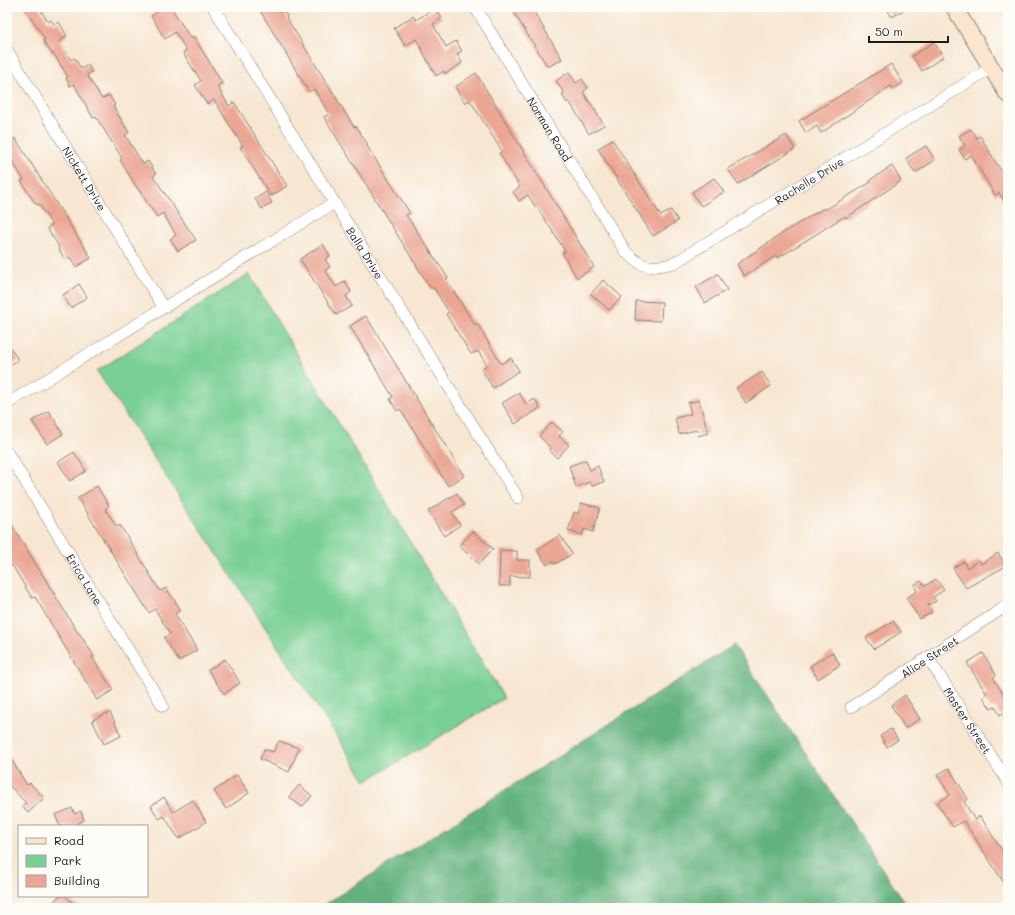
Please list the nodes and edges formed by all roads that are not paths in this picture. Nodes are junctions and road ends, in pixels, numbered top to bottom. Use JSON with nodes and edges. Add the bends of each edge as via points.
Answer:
{"nodes":[{"id":1,"x":213,"y":7,"type":"edge"},
{"id":2,"x":475,"y":7,"type":"edge"},
{"id":3,"x":954,"y":7,"type":"edge"},
{"id":4,"x":7,"y":50,"type":"edge"},
{"id":5,"x":991,"y":68,"type":"junction"},
{"id":6,"x":1008,"y":95,"type":"edge"},
{"id":7,"x":334,"y":202,"type":"junction"},
{"id":8,"x":625,"y":251,"type":"joint"},
{"id":9,"x":164,"y":308,"type":"junction"},
{"id":10,"x":7,"y":404,"type":"edge"},
{"id":11,"x":7,"y":452,"type":"edge"},
{"id":12,"x":518,"y":498,"type":"dead end"},
{"id":13,"x":1008,"y":605,"type":"edge"},
{"id":14,"x":928,"y":658,"type":"junction"},
{"id":15,"x":163,"y":706,"type":"dead end"},
{"id":16,"x":851,"y":707,"type":"dead end"},
{"id":17,"x":1008,"y":782,"type":"edge"}],
"edges":[{"from":1,"to":7,"type":"street","name":"Balla Drive"},
{"from":2,"to":8,"type":"street","name":"Norman Road"},
{"from":3,"to":5,"type":"main road"},
{"from":4,"to":9,"type":"street","name":"Nickett Drive"},
{"from":5,"to":6,"type":"main road"},
{"from":5,"to":8,"type":"street","name":"Rachelle Drive","via":[[674,263],[653,268],[636,263]]},
{"from":7,"to":9,"type":"street"},
{"from":7,"to":12,"type":"street","name":"Balla Drive"},
{"from":9,"to":10,"type":"street"},
{"from":11,"to":15,"type":"street","name":"Erica Lane"},
{"from":13,"to":14,"type":"street","name":"Alice Street"},
{"from":14,"to":16,"type":"street","name":"Alice Street"},
{"from":14,"to":17,"type":"street","name":"Master Street"}]}
